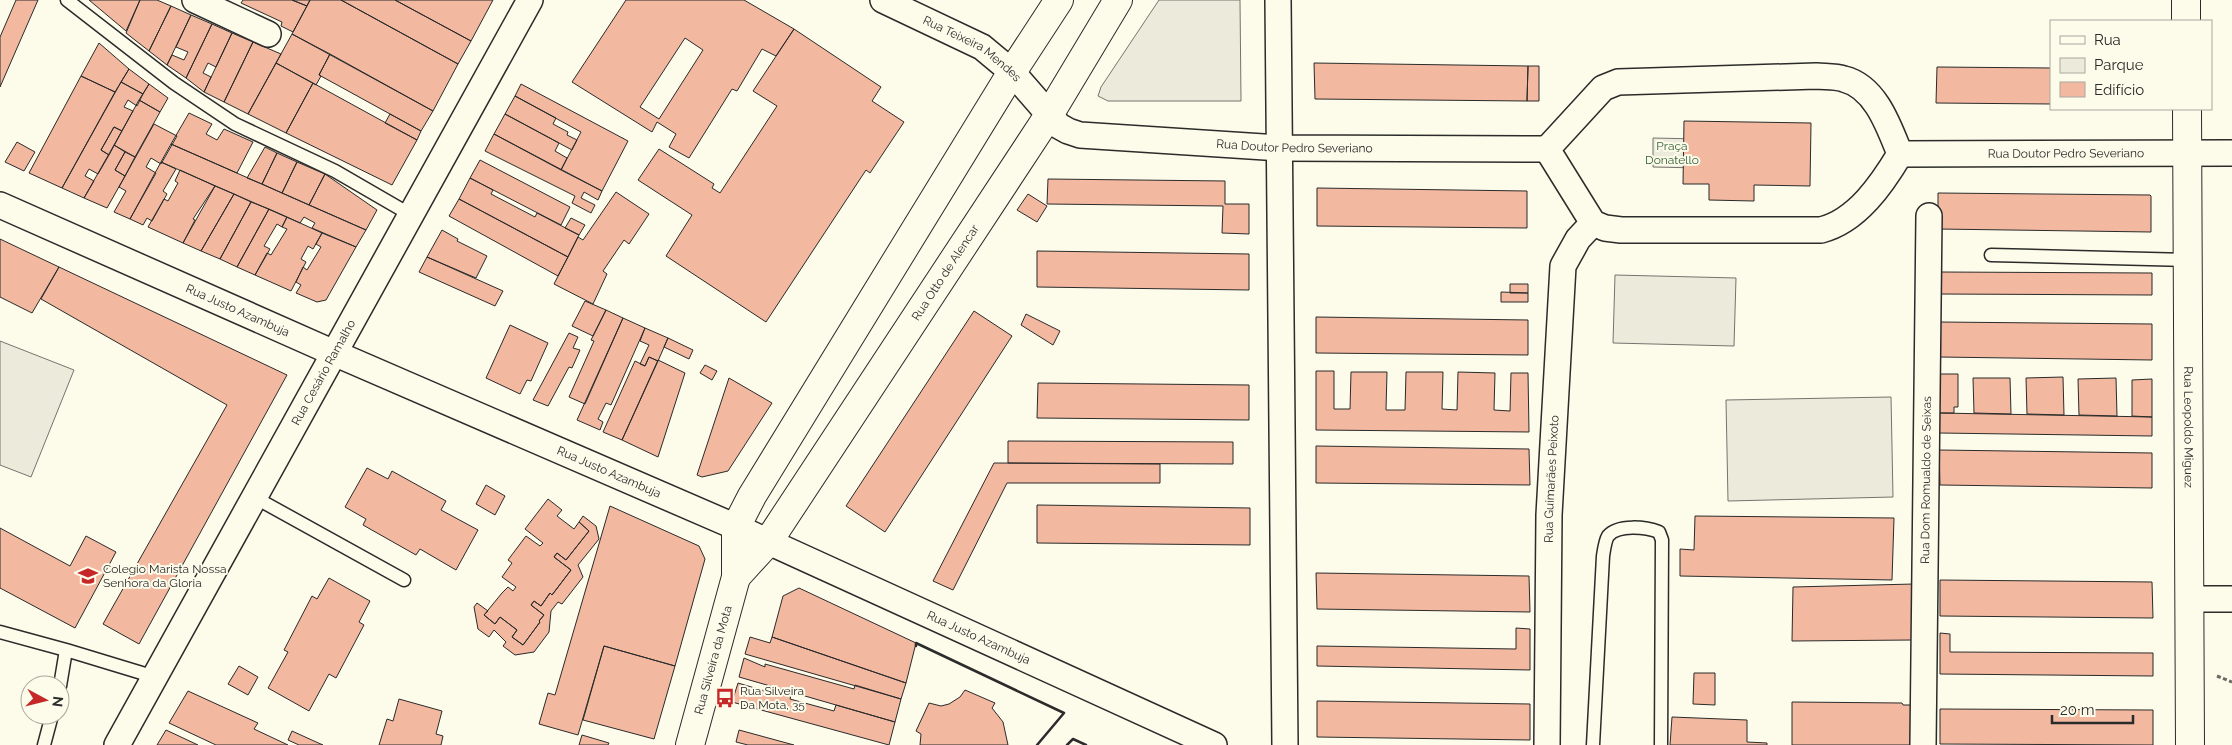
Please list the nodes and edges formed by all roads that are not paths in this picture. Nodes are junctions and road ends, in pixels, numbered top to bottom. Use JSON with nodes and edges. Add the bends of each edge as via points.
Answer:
{"nodes":[{"id":1,"x":67,"y":0,"type":"edge"},
{"id":2,"x":530,"y":0,"type":"edge"},
{"id":3,"x":884,"y":0,"type":"edge"},
{"id":4,"x":1059,"y":0,"type":"edge"},
{"id":5,"x":1118,"y":0,"type":"edge"},
{"id":6,"x":1278,"y":0,"type":"edge"},
{"id":7,"x":2186,"y":0,"type":"edge"},
{"id":8,"x":204,"y":2,"type":"edge"},
{"id":9,"x":2186,"y":20,"type":"edge"},
{"id":10,"x":268,"y":34,"type":"dead end"},
{"id":11,"x":1012,"y":72,"type":"junction"},
{"id":12,"x":2187,"y":110,"type":"edge"},
{"id":13,"x":1049,"y":115,"type":"junction"},
{"id":14,"x":1280,"y":148,"type":"junction"},
{"id":15,"x":1547,"y":149,"type":"junction"},
{"id":16,"x":2187,"y":152,"type":"junction"},
{"id":17,"x":2232,"y":153,"type":"edge"},
{"id":18,"x":1900,"y":154,"type":"junction"},
{"id":19,"x":0,"y":204,"type":"edge"},
{"id":20,"x":411,"y":215,"type":"junction"},
{"id":21,"x":1929,"y":216,"type":"dead end"},
{"id":22,"x":1593,"y":223,"type":"junction"},
{"id":23,"x":1991,"y":255,"type":"dead end"},
{"id":24,"x":2188,"y":260,"type":"junction"},
{"id":25,"x":334,"y":353,"type":"junction"},
{"id":26,"x":254,"y":498,"type":"junction"},
{"id":27,"x":736,"y":527,"type":"junction"},
{"id":28,"x":768,"y":542,"type":"junction"},
{"id":29,"x":736,"y":577,"type":"junction"},
{"id":30,"x":404,"y":580,"type":"dead end"},
{"id":31,"x":2189,"y":599,"type":"junction"},
{"id":32,"x":2232,"y":599,"type":"edge"},
{"id":33,"x":0,"y":632,"type":"edge"},
{"id":34,"x":66,"y":650,"type":"junction"},
{"id":35,"x":62,"y":675,"type":"edge"},
{"id":36,"x":155,"y":677,"type":"junction"},
{"id":37,"x":49,"y":725,"type":"edge"},
{"id":38,"x":44,"y":745,"type":"edge"},
{"id":39,"x":117,"y":745,"type":"edge"},
{"id":40,"x":690,"y":745,"type":"edge"},
{"id":41,"x":1214,"y":745,"type":"edge"},
{"id":42,"x":1285,"y":745,"type":"edge"},
{"id":43,"x":1547,"y":745,"type":"edge"},
{"id":44,"x":1593,"y":745,"type":"edge"},
{"id":45,"x":1661,"y":745,"type":"edge"},
{"id":46,"x":1922,"y":745,"type":"edge"},
{"id":47,"x":2190,"y":745,"type":"edge"}],
"edges":[{"from":1,"to":20,"type":"lane","via":[[174,83],[235,124],[335,171]]},
{"from":2,"to":20,"type":"street","name":"Rua Cesário Ramalho"},
{"from":3,"to":11,"type":"street","name":"Rua Teixeira Mendes","via":[[982,48]]},
{"from":4,"to":11,"type":"main road"},
{"from":5,"to":13,"type":"main road","name":"Rua Otto de Alencar"},
{"from":6,"to":14,"type":"street"},
{"from":7,"to":9,"type":"main road"},
{"from":8,"to":10,"type":"street"},
{"from":11,"to":13,"type":"street","name":"Rua Teixeira Mendes"},
{"from":11,"to":27,"type":"main road"},
{"from":12,"to":16,"type":"main road","name":"Rua Leopoldo Miguez"},
{"from":13,"to":14,"type":"street","name":"Rua Doutor Pedro Severiano","via":[[1064,129],[1080,134]]},
{"from":13,"to":28,"type":"main road","name":"Rua Otto de Alencar"},
{"from":14,"to":15,"type":"street","name":"Rua Doutor Pedro Severiano"},
{"from":14,"to":42,"type":"street"},
{"from":15,"to":18,"type":"street","via":[[1602,88],[1618,82],[1816,76],[1844,79],[1862,88],[1882,112]]},
{"from":15,"to":22,"type":"street"},
{"from":16,"to":17,"type":"street","name":"Rua Doutor Pedro Severiano"},
{"from":16,"to":18,"type":"street","name":"Rua Doutor Pedro Severiano"},
{"from":16,"to":24,"type":"main road","name":"Rua Leopoldo Miguez"},
{"from":18,"to":22,"type":"street","via":[[1885,179],[1865,202],[1834,226],[1821,230],[1621,230]]},
{"from":19,"to":25,"type":"street","name":"Rua Justo Azambuja"},
{"from":20,"to":25,"type":"street","name":"Rua Cesário Ramalho"},
{"from":21,"to":46,"type":"street","name":"Rua Dom Romualdo de Seixas"},
{"from":22,"to":43,"type":"street","name":"Rua Guimarães Peixoto","via":[[1578,239],[1562,266],[1549,515]]},
{"from":23,"to":24,"type":"lane"},
{"from":24,"to":31,"type":"main road","name":"Rua Leopoldo Miguez"},
{"from":25,"to":26,"type":"street","name":"Rua Cesário Ramalho"},
{"from":25,"to":27,"type":"street","name":"Rua Justo Azambuja"},
{"from":26,"to":30,"type":"lane"},
{"from":26,"to":36,"type":"street","name":"Rua Cesário Ramalho"},
{"from":27,"to":28,"type":"street","name":"Rua Justo Azambuja"},
{"from":27,"to":29,"type":"main road","name":"Rua Silveira da Mota"},
{"from":28,"to":29,"type":"main road","name":"Rua Silveira da Mota"},
{"from":28,"to":41,"type":"street","name":"Rua Justo Azambuja"},
{"from":29,"to":40,"type":"main road","name":"Rua Silveira da Mota"},
{"from":31,"to":32,"type":"street"},
{"from":31,"to":47,"type":"main road","name":"Rua Leopoldo Miguez"},
{"from":33,"to":34,"type":"lane"},
{"from":34,"to":35,"type":"lane"},
{"from":34,"to":36,"type":"lane"},
{"from":36,"to":39,"type":"street","name":"Rua Cesário Ramalho"},
{"from":37,"to":38,"type":"lane"},
{"from":44,"to":45,"type":"lane","via":[[1603,556],[1607,537],[1617,529],[1651,529],[1659,532],[1662,540]]}]}
